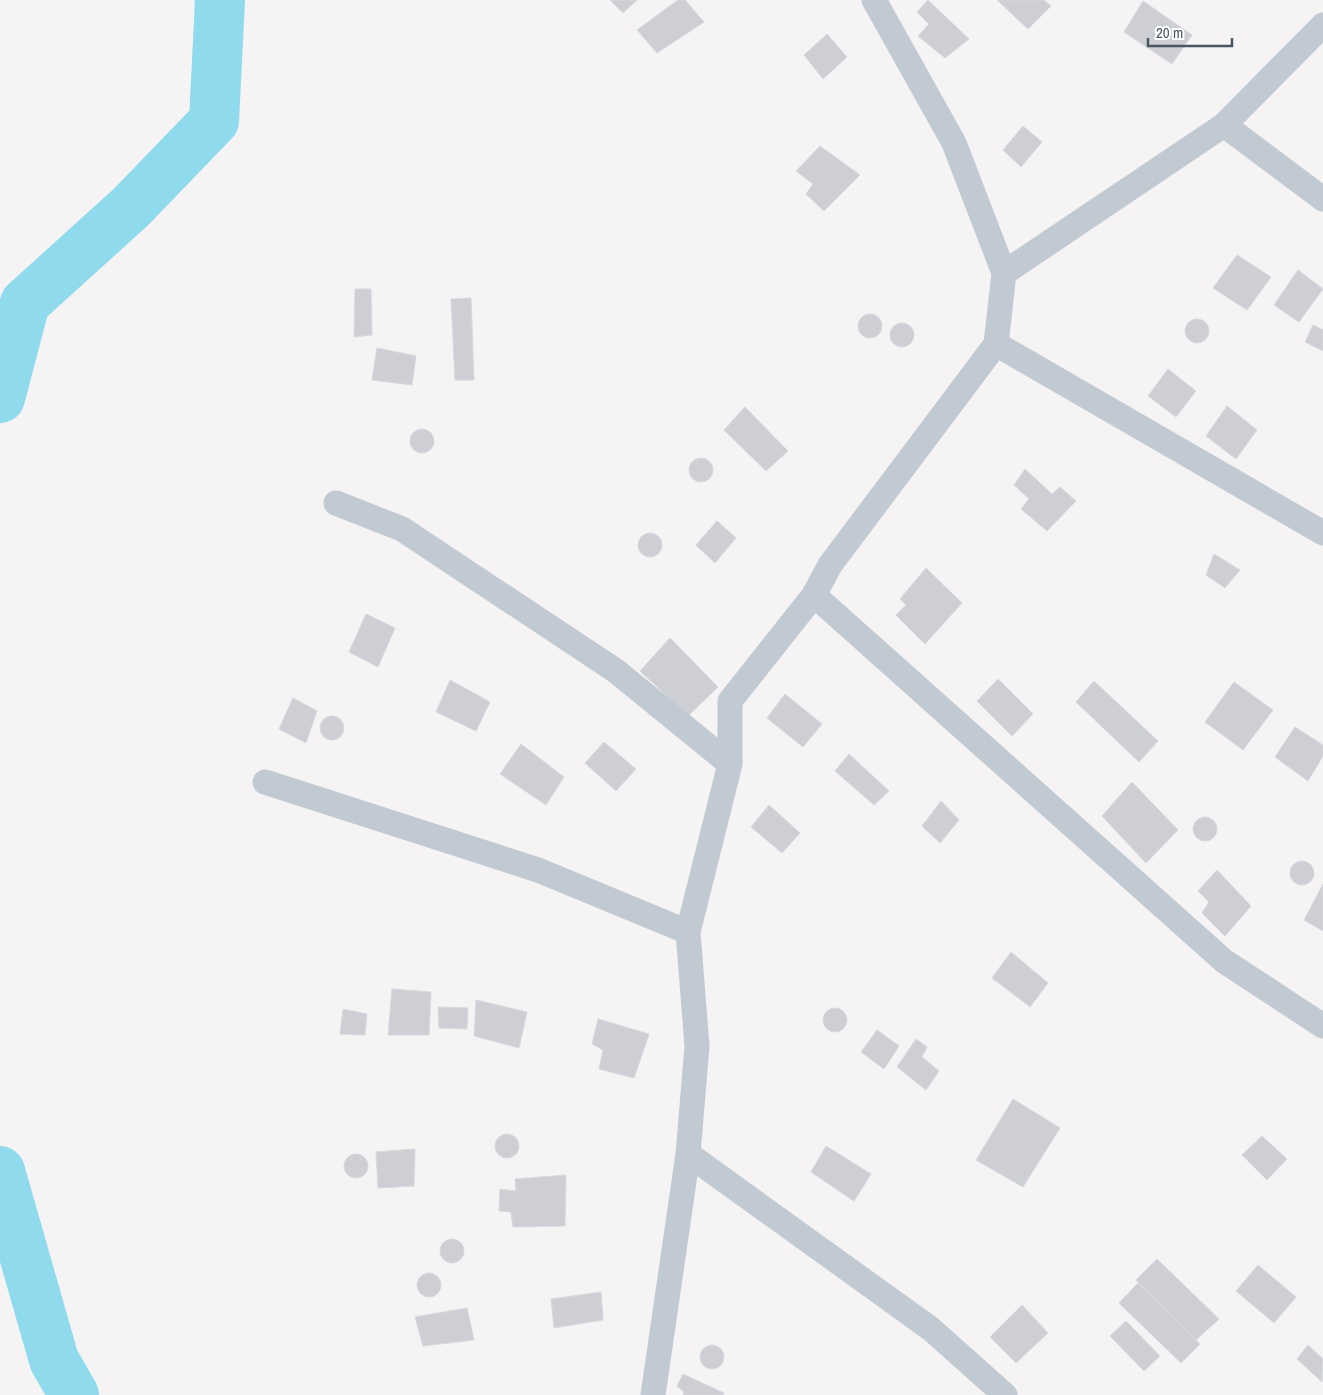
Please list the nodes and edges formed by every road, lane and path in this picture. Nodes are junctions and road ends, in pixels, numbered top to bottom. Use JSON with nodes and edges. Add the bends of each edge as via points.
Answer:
{"nodes":[{"id":1,"x":874,"y":0,"type":"edge"},
{"id":2,"x":1323,"y":25,"type":"edge"},
{"id":3,"x":1224,"y":125,"type":"junction"},
{"id":4,"x":1323,"y":199,"type":"edge"},
{"id":5,"x":1004,"y":273,"type":"junction"},
{"id":6,"x":996,"y":344,"type":"junction"},
{"id":7,"x":336,"y":504,"type":"dead end"},
{"id":8,"x":1323,"y":533,"type":"edge"},
{"id":9,"x":814,"y":595,"type":"junction"},
{"id":10,"x":730,"y":764,"type":"junction"},
{"id":11,"x":265,"y":782,"type":"dead end"},
{"id":12,"x":688,"y":932,"type":"junction"},
{"id":13,"x":1323,"y":1026,"type":"edge"},
{"id":14,"x":688,"y":1154,"type":"junction"},
{"id":15,"x":653,"y":1395,"type":"edge"},
{"id":16,"x":1005,"y":1395,"type":"edge"}],
"edges":[{"from":1,"to":5,"type":"street","via":[[954,143]]},
{"from":2,"to":3,"type":"street"},
{"from":3,"to":4,"type":"street"},
{"from":3,"to":5,"type":"street"},
{"from":5,"to":6,"type":"street"},
{"from":6,"to":8,"type":"street"},
{"from":6,"to":9,"type":"street","via":[[830,565]]},
{"from":7,"to":10,"type":"street","via":[[402,529],[419,540],[616,671]]},
{"from":9,"to":10,"type":"street","via":[[730,701]]},
{"from":9,"to":13,"type":"street","via":[[1224,961]]},
{"from":10,"to":12,"type":"street"},
{"from":11,"to":12,"type":"street","via":[[538,870]]},
{"from":12,"to":14,"type":"street","via":[[697,1046]]},
{"from":14,"to":15,"type":"street"},
{"from":14,"to":16,"type":"street","via":[[931,1329]]}]}
